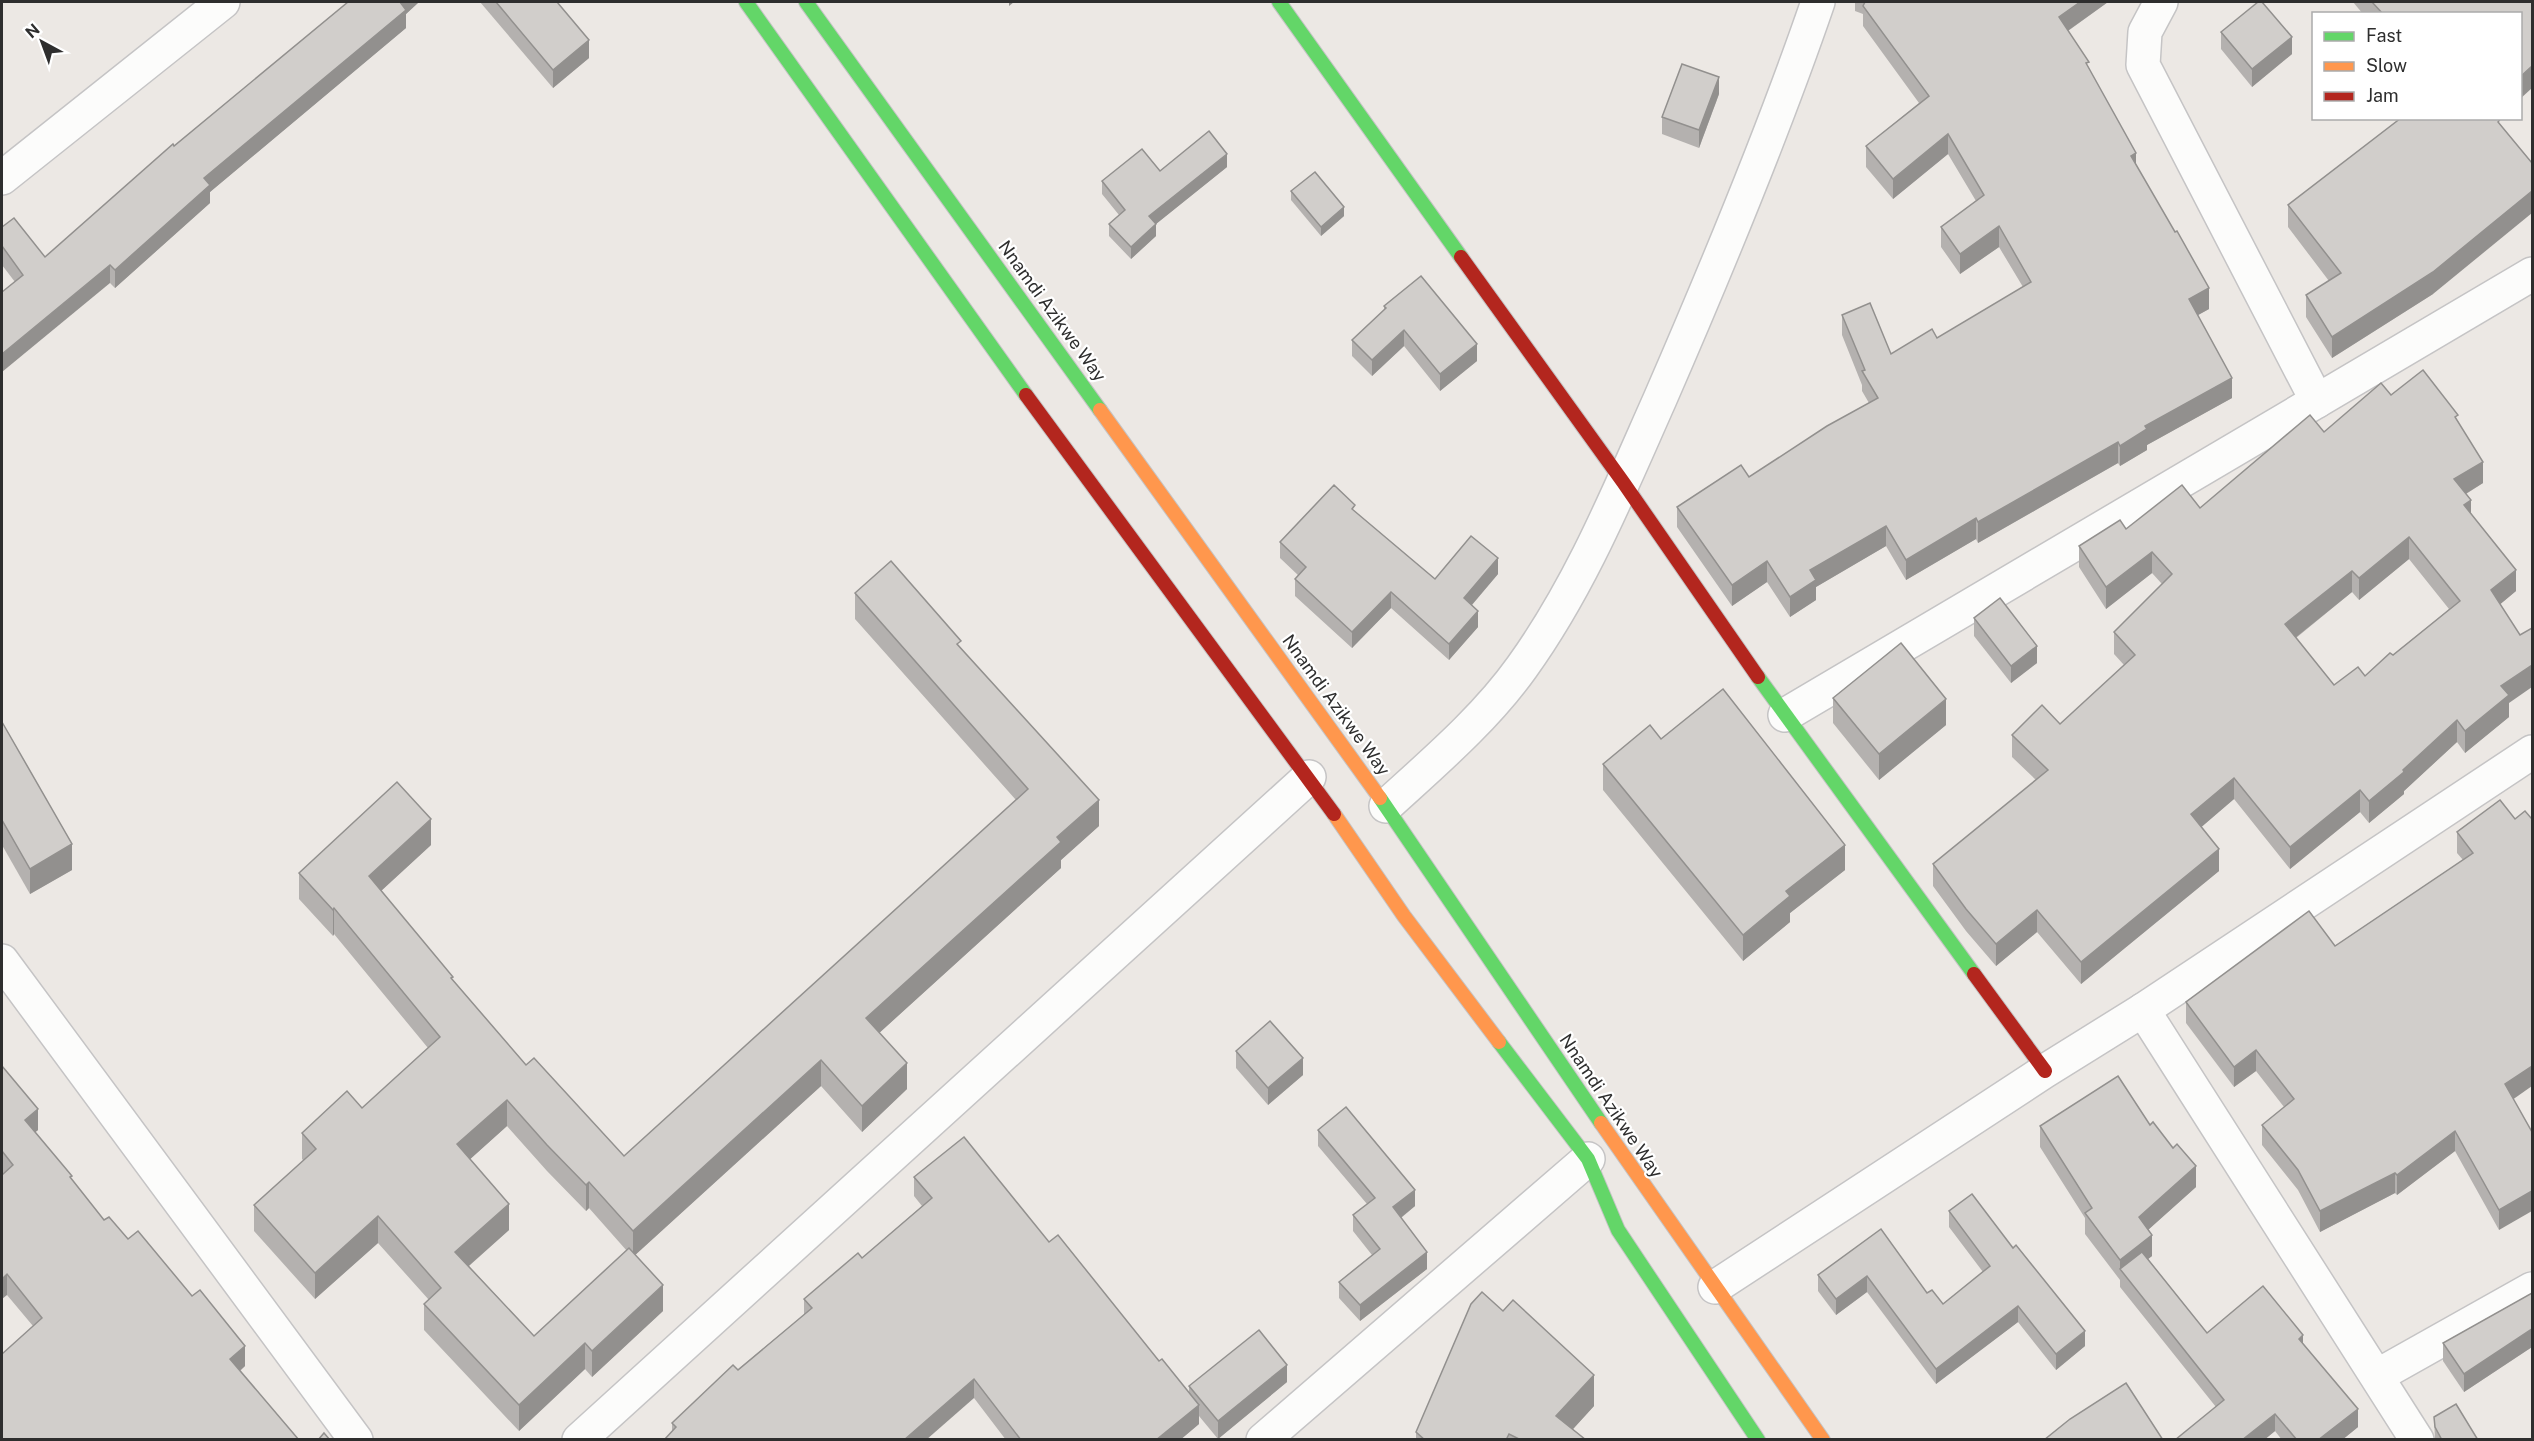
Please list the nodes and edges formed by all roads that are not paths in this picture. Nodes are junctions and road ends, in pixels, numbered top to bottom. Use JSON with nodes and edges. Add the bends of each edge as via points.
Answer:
{"nodes":[{"id":1,"x":223,"y":2,"type":"edge"},
{"id":2,"x":746,"y":2,"type":"edge"},
{"id":3,"x":806,"y":2,"type":"edge"},
{"id":4,"x":1279,"y":2,"type":"edge"},
{"id":5,"x":1818,"y":2,"type":"edge"},
{"id":6,"x":2161,"y":2,"type":"edge"},
{"id":7,"x":2,"y":178,"type":"edge"},
{"id":8,"x":2532,"y":274,"type":"edge"},
{"id":9,"x":2317,"y":401,"type":"junction"},
{"id":10,"x":1623,"y":482,"type":"junction"},
{"id":11,"x":1785,"y":715,"type":"junction"},
{"id":12,"x":2532,"y":752,"type":"edge"},
{"id":13,"x":1308,"y":777,"type":"junction"},
{"id":14,"x":1386,"y":806,"type":"junction"},
{"id":15,"x":2,"y":961,"type":"edge"},
{"id":16,"x":2143,"y":1010,"type":"junction"},
{"id":17,"x":2044,"y":1071,"type":"junction"},
{"id":18,"x":1588,"y":1159,"type":"junction"},
{"id":19,"x":1715,"y":1287,"type":"junction"},
{"id":20,"x":2532,"y":1289,"type":"edge"},
{"id":21,"x":2378,"y":1376,"type":"junction"},
{"id":22,"x":356,"y":1440,"type":"edge"},
{"id":23,"x":579,"y":1440,"type":"edge"},
{"id":24,"x":1263,"y":1440,"type":"edge"},
{"id":25,"x":1758,"y":1440,"type":"edge"},
{"id":26,"x":1823,"y":1440,"type":"edge"},
{"id":27,"x":2417,"y":1440,"type":"edge"}],
"edges":[{"from":1,"to":7,"type":"street"},
{"from":2,"to":13,"type":"main road","via":[[974,325]]},
{"from":3,"to":14,"type":"main road","name":"Nnamdi Azikwe Way"},
{"from":4,"to":10,"type":"main road"},
{"from":5,"to":10,"type":"street","via":[[1789,86]]},
{"from":6,"to":9,"type":"street","via":[[2145,32],[2143,65]]},
{"from":8,"to":9,"type":"street"},
{"from":9,"to":11,"type":"street"},
{"from":10,"to":11,"type":"main road"},
{"from":10,"to":14,"type":"street","via":[[1580,577],[1522,668],[1464,735]]},
{"from":11,"to":17,"type":"main road"},
{"from":12,"to":16,"type":"street"},
{"from":13,"to":18,"type":"main road","via":[[1404,916]]},
{"from":13,"to":23,"type":"street"},
{"from":14,"to":19,"type":"main road","name":"Nnamdi Azikwe Way"},
{"from":15,"to":22,"type":"street"},
{"from":16,"to":17,"type":"street"},
{"from":16,"to":21,"type":"street"},
{"from":17,"to":19,"type":"street"},
{"from":18,"to":24,"type":"street"},
{"from":18,"to":25,"type":"main road","via":[[1618,1230]]},
{"from":19,"to":26,"type":"main road","name":"Nnamdi Azikwe Way"},
{"from":20,"to":21,"type":"street"},
{"from":21,"to":27,"type":"street"}]}
